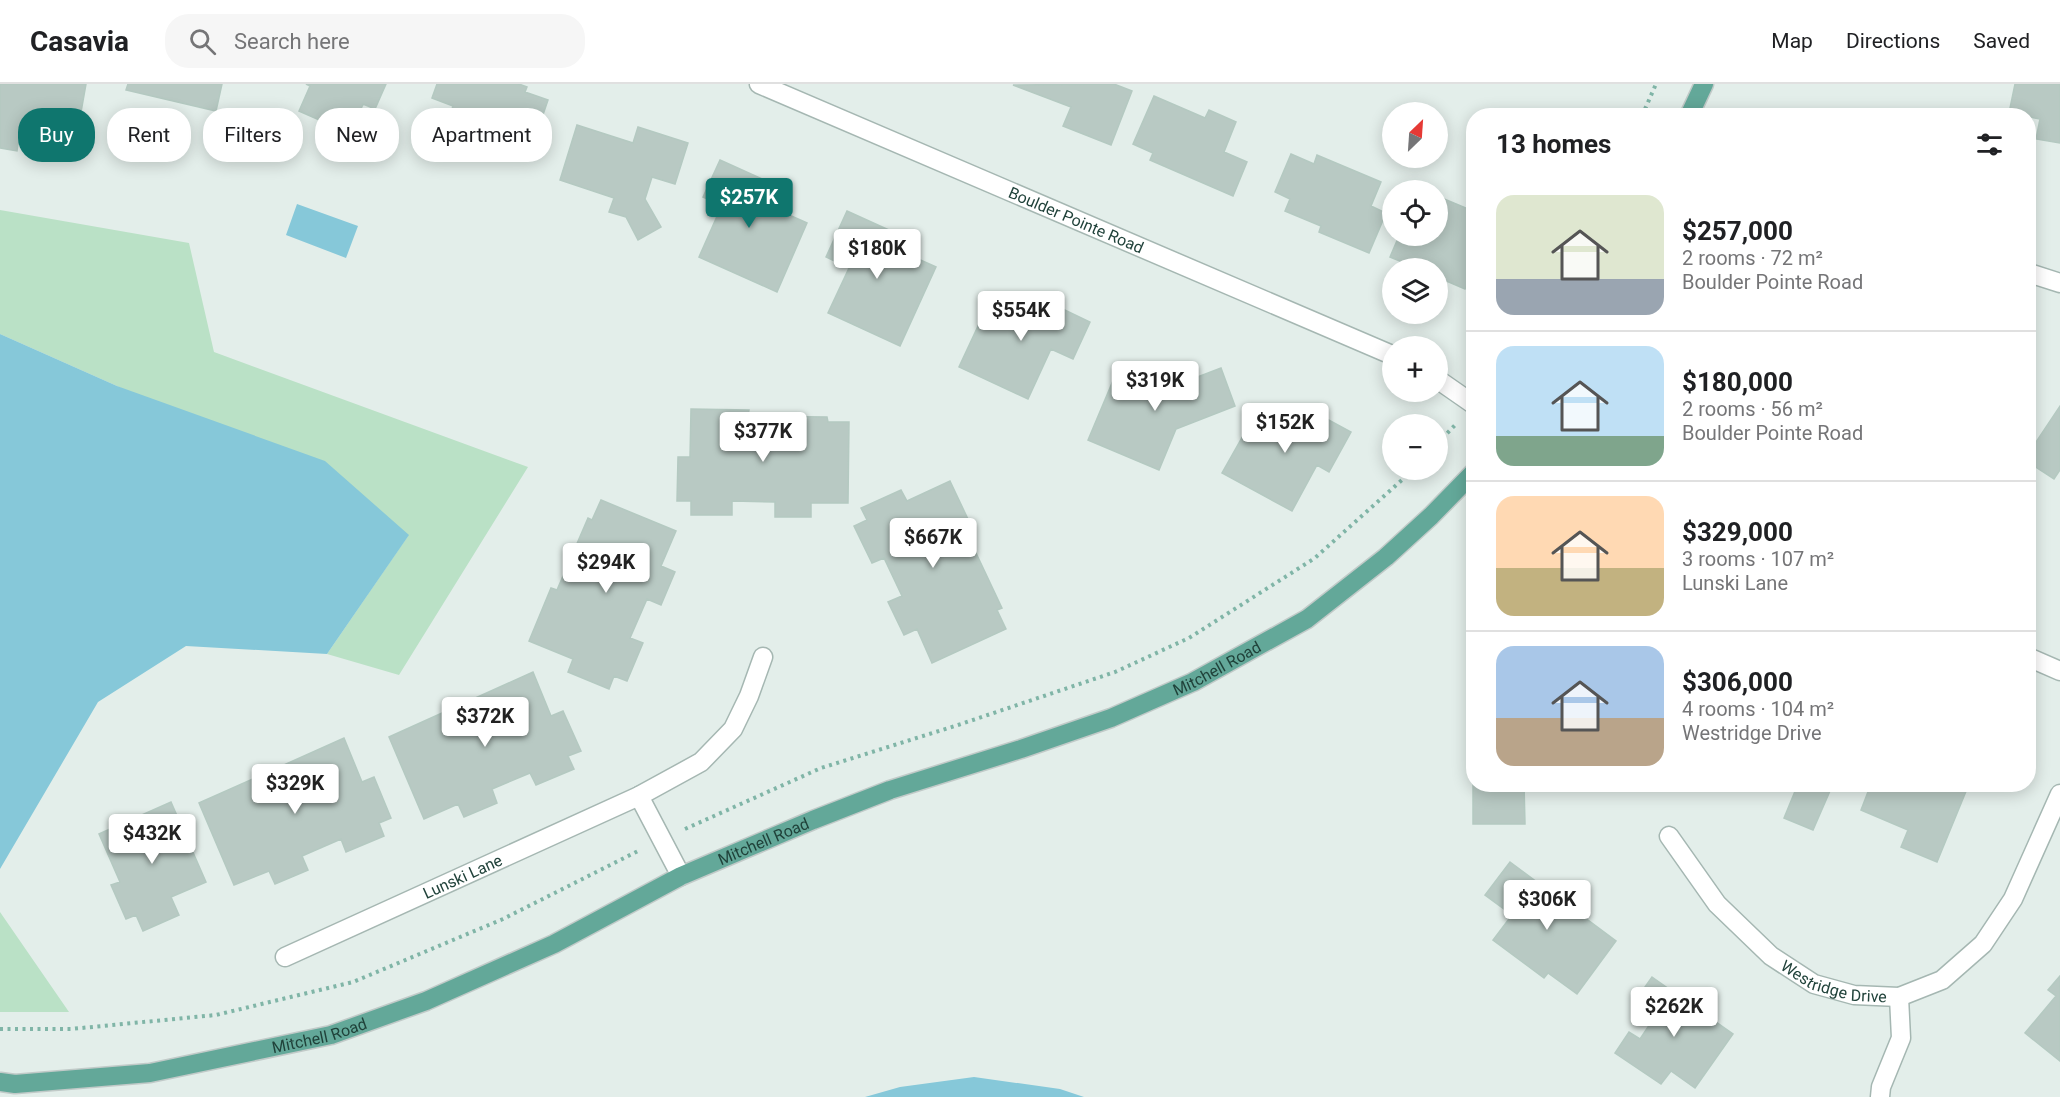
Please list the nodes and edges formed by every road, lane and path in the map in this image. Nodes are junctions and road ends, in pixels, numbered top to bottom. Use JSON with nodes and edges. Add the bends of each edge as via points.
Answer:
{"nodes":[{"id":1,"x":759,"y":84,"type":"edge"},
{"id":2,"x":1656,"y":84,"type":"edge"},
{"id":3,"x":1704,"y":84,"type":"edge"},
{"id":4,"x":1646,"y":108,"type":"edge"},
{"id":5,"x":1693,"y":108,"type":"edge"},
{"id":6,"x":2036,"y":275,"type":"edge"},
{"id":7,"x":2060,"y":283,"type":"edge"},
{"id":8,"x":1382,"y":351,"type":"edge"},
{"id":9,"x":1448,"y":387,"type":"edge"},
{"id":10,"x":1466,"y":399,"type":"edge"},
{"id":11,"x":1402,"y":480,"type":"edge"},
{"id":12,"x":1466,"y":480,"type":"edge"},
{"id":13,"x":763,"y":657,"type":"dead end"},
{"id":14,"x":2036,"y":660,"type":"edge"},
{"id":15,"x":2060,"y":671,"type":"edge"},
{"id":16,"x":2060,"y":794,"type":"edge"},
{"id":17,"x":639,"y":795,"type":"junction"},
{"id":18,"x":1669,"y":836,"type":"dead end"},
{"id":19,"x":663,"y":839,"type":"junction"},
{"id":20,"x":681,"y":876,"type":"junction"},
{"id":21,"x":285,"y":957,"type":"dead end"},
{"id":22,"x":1899,"y":997,"type":"junction"},
{"id":23,"x":0,"y":1029,"type":"edge"},
{"id":24,"x":10,"y":1088,"type":"edge"},
{"id":25,"x":1880,"y":1097,"type":"edge"}],
"edges":[{"from":1,"to":8,"type":"street","name":"Boulder Pointe Road"},
{"from":2,"to":4,"type":"path"},
{"from":3,"to":5,"type":"main road"},
{"from":6,"to":7,"type":"street"},
{"from":9,"to":10,"type":"street"},
{"from":11,"to":19,"type":"path","via":[[1315,558],[1189,638],[1114,672],[821,768]]},
{"from":12,"to":20,"type":"main road","name":"Mitchell Road","via":[[1386,557],[1307,619],[1193,682],[1111,718],[890,790]]},
{"from":13,"to":17,"type":"street","name":"Lunski Lane","via":[[733,729],[701,762]]},
{"from":14,"to":15,"type":"street"},
{"from":16,"to":22,"type":"street","name":"Westridge Drive","via":[[2013,899],[1983,944],[1942,980]]},
{"from":17,"to":19,"type":"street"},
{"from":17,"to":21,"type":"street","name":"Lunski Lane"},
{"from":18,"to":22,"type":"street","name":"Westridge Drive","via":[[1717,904],[1771,956],[1814,984],[1854,995]]},
{"from":19,"to":20,"type":"street"},
{"from":19,"to":23,"type":"path","via":[[503,919],[353,981],[216,1015],[70,1029]]},
{"from":20,"to":24,"type":"main road","name":"Mitchell Road","via":[[554,944],[426,1002],[331,1035],[150,1073]]},
{"from":22,"to":25,"type":"street","via":[[1901,1038]]}]}
